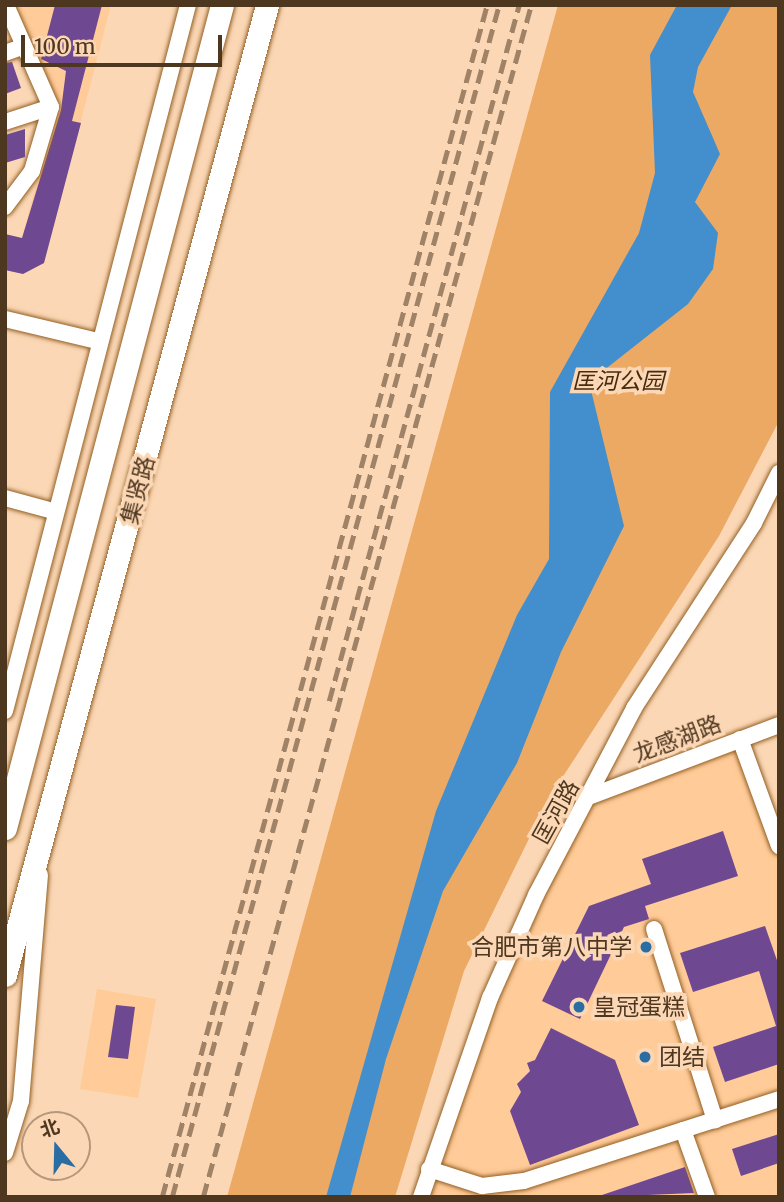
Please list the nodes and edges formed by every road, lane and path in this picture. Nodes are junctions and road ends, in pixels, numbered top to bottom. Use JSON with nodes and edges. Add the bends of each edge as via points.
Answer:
{"nodes":[{"id":1,"x":6,"y":5,"type":"edge"},
{"id":2,"x":188,"y":5,"type":"edge"},
{"id":3,"x":222,"y":5,"type":"edge"},
{"id":4,"x":267,"y":5,"type":"edge"},
{"id":5,"x":24,"y":46,"type":"junction"},
{"id":6,"x":5,"y":52,"type":"edge"},
{"id":7,"x":51,"y":107,"type":"junction"},
{"id":8,"x":5,"y":122,"type":"edge"},
{"id":9,"x":5,"y":207,"type":"edge"},
{"id":10,"x":5,"y":319,"type":"edge"},
{"id":11,"x":97,"y":341,"type":"junction"},
{"id":12,"x":779,"y":473,"type":"edge"},
{"id":13,"x":5,"y":498,"type":"edge"},
{"id":14,"x":53,"y":511,"type":"junction"},
{"id":15,"x":5,"y":711,"type":"edge"},
{"id":16,"x":779,"y":725,"type":"edge"},
{"id":17,"x":740,"y":740,"type":"junction"},
{"id":18,"x":591,"y":796,"type":"junction"},
{"id":19,"x":5,"y":828,"type":"edge"},
{"id":20,"x":44,"y":834,"type":"junction"},
{"id":21,"x":779,"y":845,"type":"edge"},
{"id":22,"x":654,"y":929,"type":"dead end"},
{"id":23,"x":5,"y":975,"type":"edge"},
{"id":24,"x":779,"y":1099,"type":"edge"},
{"id":25,"x":715,"y":1120,"type":"junction"},
{"id":26,"x":683,"y":1130,"type":"junction"},
{"id":27,"x":5,"y":1153,"type":"edge"},
{"id":28,"x":429,"y":1169,"type":"junction"},
{"id":29,"x":526,"y":1189,"type":"edge"},
{"id":30,"x":421,"y":1197,"type":"edge"},
{"id":31,"x":707,"y":1197,"type":"edge"}],
"edges":[{"from":1,"to":5,"type":"street"},
{"from":2,"to":11,"type":"street"},
{"from":3,"to":19,"type":"highway","name":"集贤路"},
{"from":4,"to":20,"type":"highway","name":"集贤路"},
{"from":5,"to":6,"type":"street"},
{"from":5,"to":7,"type":"street"},
{"from":7,"to":8,"type":"street"},
{"from":7,"to":9,"type":"street","via":[[32,171]]},
{"from":10,"to":11,"type":"street"},
{"from":11,"to":14,"type":"street"},
{"from":12,"to":18,"type":"street","name":"匡河路","via":[[754,523],[634,708]]},
{"from":13,"to":14,"type":"street"},
{"from":14,"to":15,"type":"street"},
{"from":16,"to":17,"type":"street","name":"龙感湖路"},
{"from":17,"to":18,"type":"street","name":"龙感湖路"},
{"from":17,"to":21,"type":"street"},
{"from":18,"to":28,"type":"street","name":"匡河路","via":[[536,895],[489,998]]},
{"from":20,"to":23,"type":"highway","name":"集贤路"},
{"from":20,"to":27,"type":"street","via":[[21,1101]]},
{"from":22,"to":25,"type":"street"},
{"from":24,"to":25,"type":"street"},
{"from":25,"to":26,"type":"street"},
{"from":26,"to":29,"type":"street"},
{"from":26,"to":31,"type":"street"},
{"from":28,"to":29,"type":"street","via":[[482,1186]]},
{"from":28,"to":30,"type":"street","name":"匡河路"}]}
